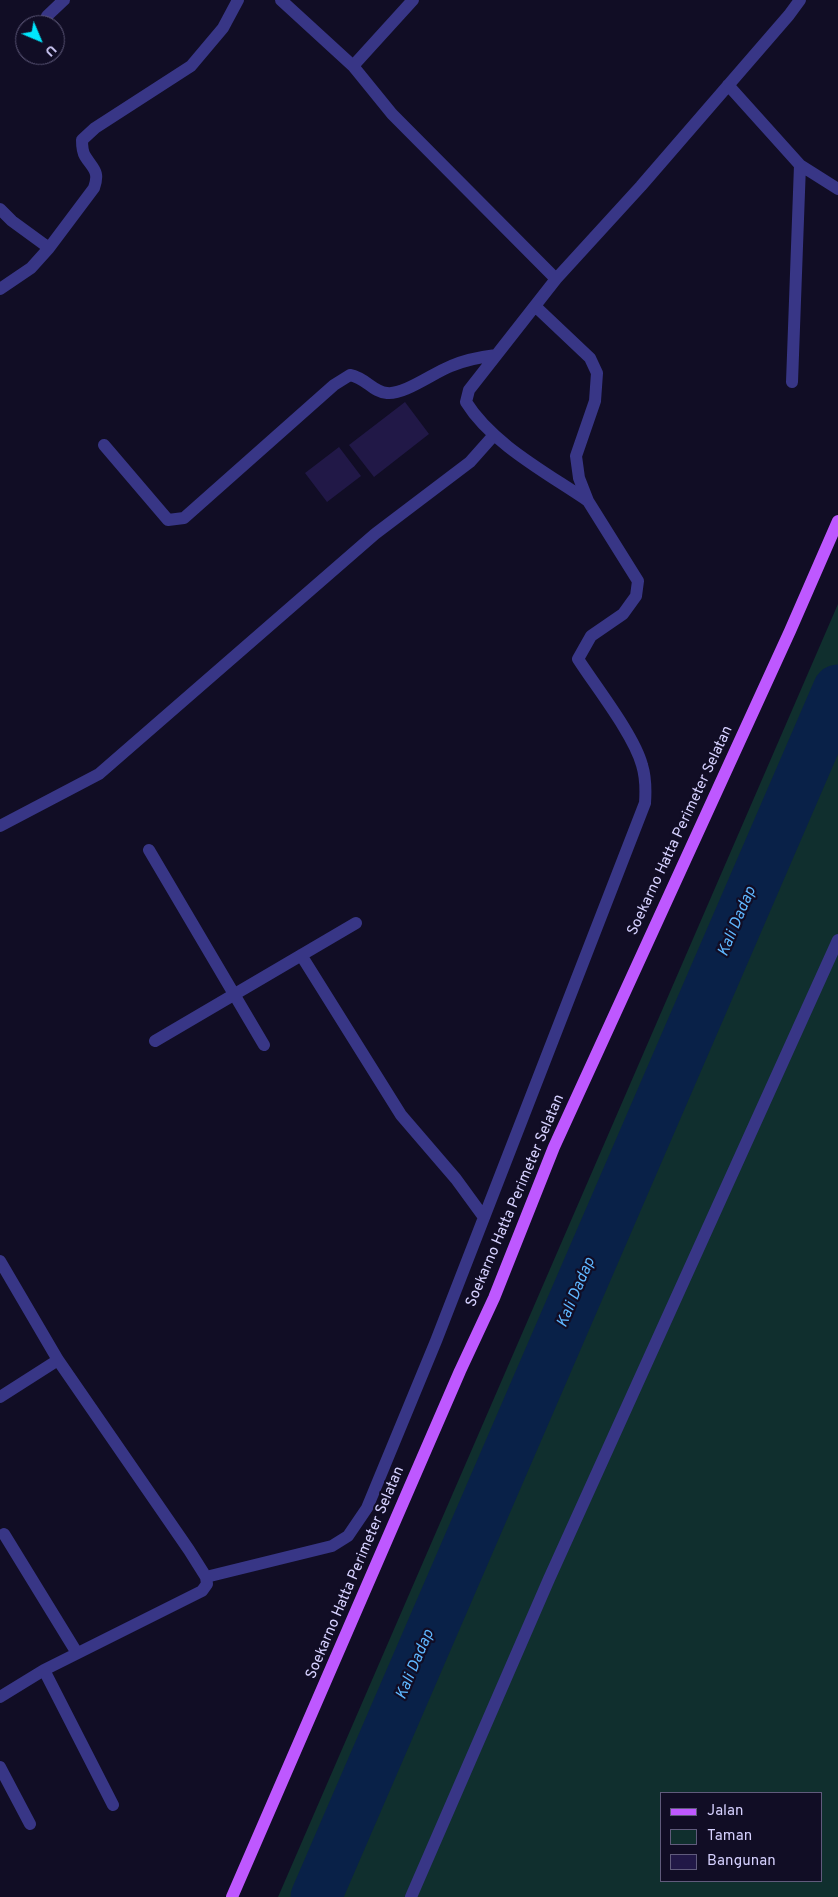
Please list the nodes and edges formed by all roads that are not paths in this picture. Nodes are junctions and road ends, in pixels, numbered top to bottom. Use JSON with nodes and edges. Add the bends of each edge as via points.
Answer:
{"nodes":[{"id":1,"x":64,"y":0,"type":"edge"},
{"id":2,"x":238,"y":0,"type":"edge"},
{"id":3,"x":281,"y":0,"type":"edge"},
{"id":4,"x":414,"y":0,"type":"edge"},
{"id":5,"x":800,"y":0,"type":"edge"},
{"id":6,"x":48,"y":15,"type":"edge"},
{"id":7,"x":353,"y":66,"type":"junction"},
{"id":8,"x":728,"y":85,"type":"junction"},
{"id":9,"x":800,"y":165,"type":"junction"},
{"id":10,"x":838,"y":189,"type":"edge"},
{"id":11,"x":0,"y":210,"type":"edge"},
{"id":12,"x":49,"y":248,"type":"junction"},
{"id":13,"x":556,"y":279,"type":"junction"},
{"id":14,"x":0,"y":289,"type":"edge"},
{"id":15,"x":534,"y":306,"type":"junction"},
{"id":16,"x":496,"y":355,"type":"junction"},
{"id":17,"x":792,"y":382,"type":"dead end"},
{"id":18,"x":494,"y":435,"type":"junction"},
{"id":19,"x":104,"y":445,"type":"dead end"},
{"id":20,"x":588,"y":501,"type":"junction"},
{"id":21,"x":838,"y":521,"type":"edge"},
{"id":22,"x":0,"y":826,"type":"edge"},
{"id":23,"x":149,"y":850,"type":"dead end"},
{"id":24,"x":356,"y":923,"type":"dead end"},
{"id":25,"x":838,"y":940,"type":"edge"},
{"id":26,"x":301,"y":956,"type":"junction"},
{"id":27,"x":234,"y":993,"type":"junction"},
{"id":28,"x":155,"y":1041,"type":"dead end"},
{"id":29,"x":264,"y":1045,"type":"dead end"},
{"id":30,"x":483,"y":1216,"type":"junction"},
{"id":31,"x":0,"y":1261,"type":"edge"},
{"id":32,"x":58,"y":1360,"type":"junction"},
{"id":33,"x":0,"y":1397,"type":"edge"},
{"id":34,"x":4,"y":1534,"type":"dead end"},
{"id":35,"x":206,"y":1577,"type":"junction"},
{"id":36,"x":77,"y":1653,"type":"junction"},
{"id":37,"x":44,"y":1670,"type":"junction"},
{"id":38,"x":0,"y":1697,"type":"edge"},
{"id":39,"x":0,"y":1768,"type":"edge"},
{"id":40,"x":113,"y":1804,"type":"dead end"},
{"id":41,"x":30,"y":1824,"type":"dead end"},
{"id":42,"x":232,"y":1897,"type":"edge"},
{"id":43,"x":411,"y":1897,"type":"edge"}],
"edges":[{"from":1,"to":6,"type":"street"},
{"from":2,"to":12,"type":"street","via":[[223,28],[191,66],[95,128],[82,140],[84,154],[97,170],[94,188]]},
{"from":3,"to":7,"type":"street"},
{"from":4,"to":7,"type":"street"},
{"from":5,"to":8,"type":"street"},
{"from":7,"to":13,"type":"street","via":[[392,114]]},
{"from":8,"to":9,"type":"street"},
{"from":8,"to":13,"type":"street"},
{"from":9,"to":10,"type":"street"},
{"from":9,"to":17,"type":"street"},
{"from":11,"to":12,"type":"street"},
{"from":12,"to":14,"type":"street","via":[[31,268]]},
{"from":13,"to":15,"type":"street"},
{"from":15,"to":16,"type":"street"},
{"from":15,"to":20,"type":"street","via":[[590,358],[597,373],[595,401],[576,456],[579,478]]},
{"from":16,"to":18,"type":"street","via":[[469,390],[466,402]]},
{"from":16,"to":19,"type":"street","via":[[458,363],[405,391],[388,394],[377,391],[361,377],[350,375],[334,385],[184,518],[168,520]]},
{"from":18,"to":20,"type":"street"},
{"from":18,"to":22,"type":"street","via":[[470,462],[374,534],[99,774]]},
{"from":20,"to":30,"type":"street","via":[[638,581],[636,596],[623,614],[591,636],[578,659],[642,763],[646,782],[645,803]]},
{"from":21,"to":42,"type":"main road","name":"Soekarno Hatta Perimeter Selatan","via":[[554,1147],[494,1298]]},
{"from":23,"to":27,"type":"street"},
{"from":24,"to":26,"type":"street"},
{"from":25,"to":43,"type":"street","via":[[548,1578]]},
{"from":26,"to":27,"type":"street"},
{"from":26,"to":30,"type":"street","via":[[401,1115]]},
{"from":27,"to":28,"type":"street"},
{"from":27,"to":29,"type":"street"},
{"from":30,"to":35,"type":"street","via":[[367,1508],[348,1536],[332,1546]]},
{"from":31,"to":32,"type":"street"},
{"from":32,"to":33,"type":"street"},
{"from":32,"to":35,"type":"street"},
{"from":34,"to":36,"type":"street"},
{"from":35,"to":36,"type":"street","via":[[202,1591]]},
{"from":36,"to":37,"type":"street"},
{"from":37,"to":38,"type":"street"},
{"from":37,"to":40,"type":"street"},
{"from":39,"to":41,"type":"street"}]}
